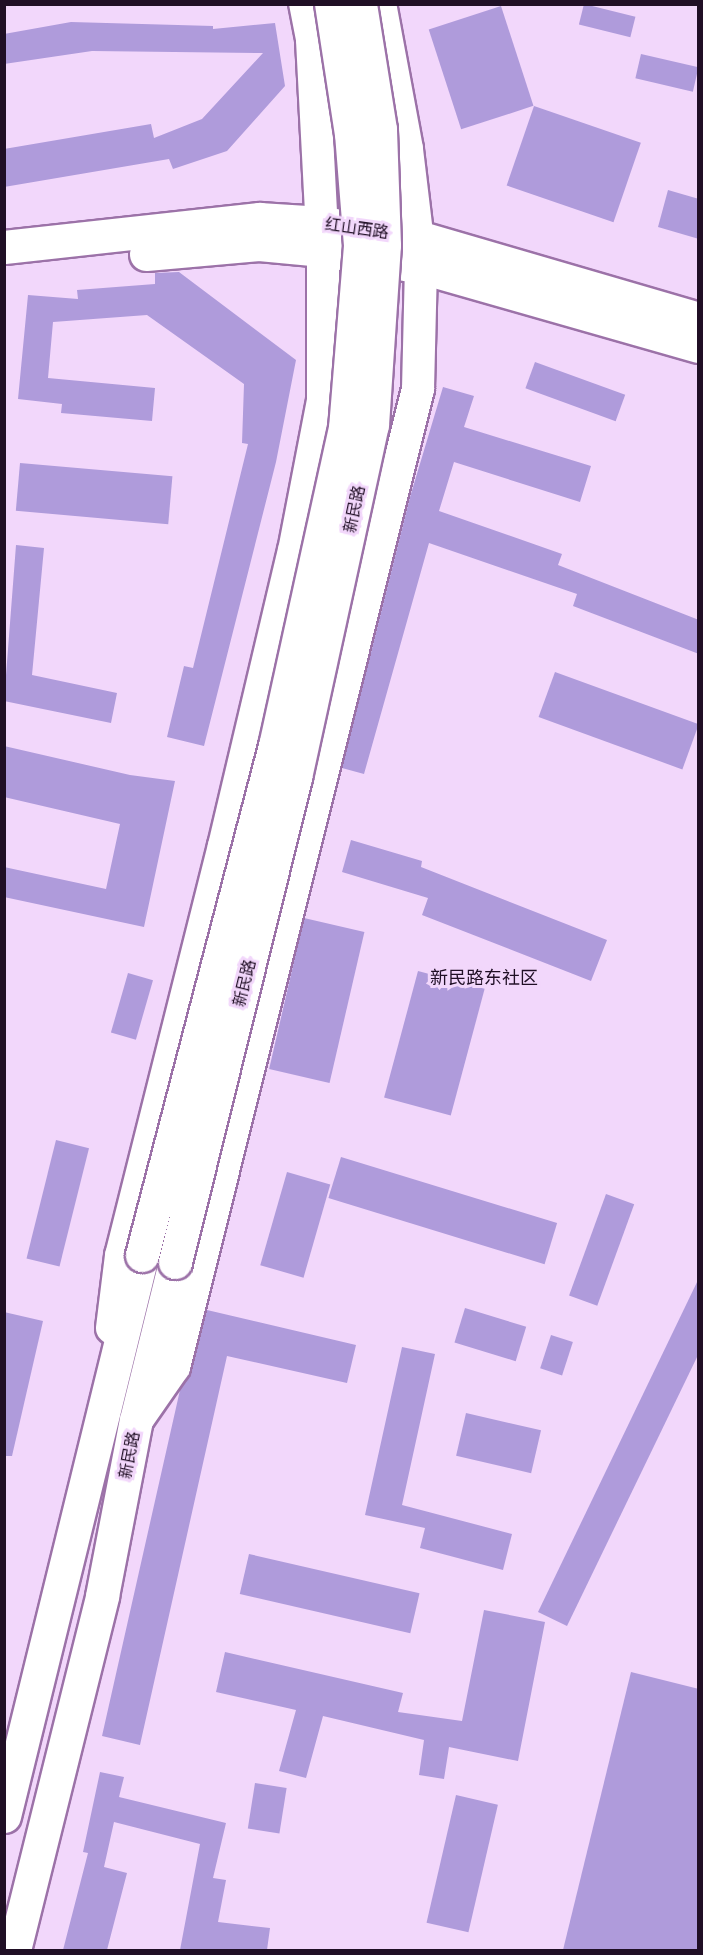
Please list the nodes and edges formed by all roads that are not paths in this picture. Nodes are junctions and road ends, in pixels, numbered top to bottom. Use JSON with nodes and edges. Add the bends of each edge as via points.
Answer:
{"nodes":[{"id":1,"x":305,"y":4,"type":"edge"},
{"id":2,"x":331,"y":4,"type":"edge"},
{"id":3,"x":360,"y":4,"type":"edge"},
{"id":4,"x":380,"y":4,"type":"edge"},
{"id":5,"x":322,"y":236,"type":"junction"},
{"id":6,"x":4,"y":247,"type":"edge"},
{"id":7,"x":419,"y":252,"type":"junction"},
{"id":8,"x":4,"y":266,"type":"edge"},
{"id":9,"x":699,"y":319,"type":"edge"},
{"id":10,"x":699,"y":346,"type":"edge"},
{"id":11,"x":104,"y":1403,"type":"junction"},
{"id":12,"x":136,"y":1420,"type":"junction"},
{"id":13,"x":4,"y":1816,"type":"edge"},
{"id":14,"x":14,"y":1950,"type":"edge"}],
"edges":[{"from":1,"to":5,"type":"street","via":[[312,39]]},
{"from":2,"to":11,"type":"main road","name":"新民路","bridge":true,"via":[[351,134],[360,244],[345,428],[275,746]]},
{"from":3,"to":12,"type":"main road","name":"新民路","bridge":true,"via":[[380,129],[384,233],[372,425],[295,777]]},
{"from":4,"to":7,"type":"street","via":[[406,149]]},
{"from":5,"to":6,"type":"main road","name":"红山西路","via":[[259,219]]},
{"from":5,"to":7,"type":"main road","name":"红山西路"},
{"from":5,"to":8,"type":"main road","name":"红山西路"},
{"from":5,"to":11,"type":"street","via":[[323,401],[294,551],[227,835],[121,1256]]},
{"from":7,"to":9,"type":"main road","name":"红山西路"},
{"from":7,"to":10,"type":"main road","name":"红山西路"},
{"from":7,"to":12,"type":"street","via":[[416,400],[174,1367]]},
{"from":11,"to":13,"type":"main road","name":"新民路"},
{"from":12,"to":14,"type":"main road","name":"新民路","via":[[102,1596]]}]}
